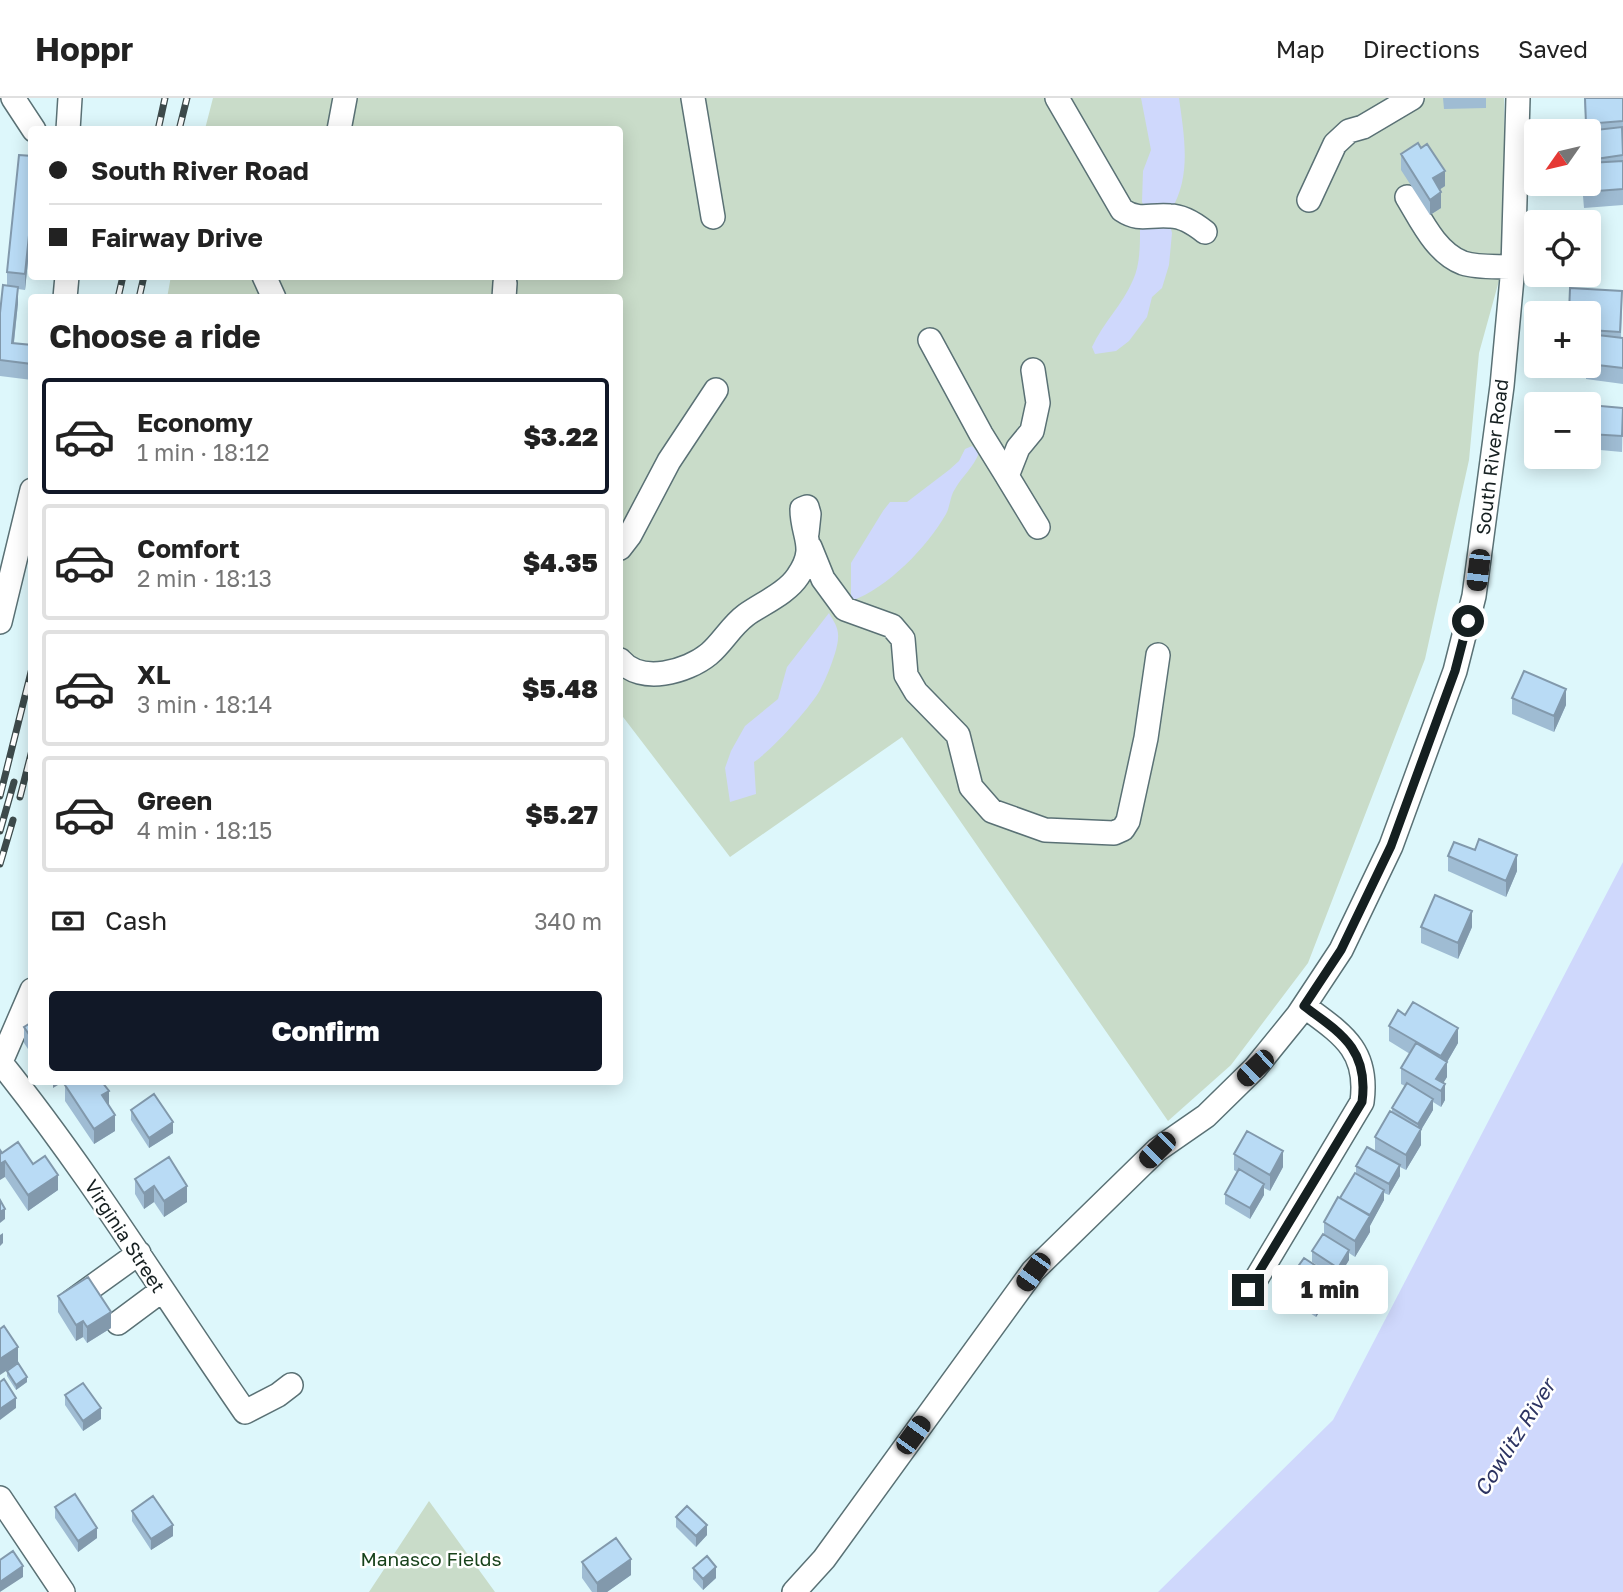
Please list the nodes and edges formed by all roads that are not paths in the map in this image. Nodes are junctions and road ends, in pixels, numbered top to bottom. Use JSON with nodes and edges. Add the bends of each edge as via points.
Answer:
{"nodes":[{"id":1,"x":13,"y":98,"type":"edge"},
{"id":2,"x":70,"y":98,"type":"edge"},
{"id":3,"x":345,"y":98,"type":"edge"},
{"id":4,"x":693,"y":98,"type":"edge"},
{"id":5,"x":1057,"y":98,"type":"edge"},
{"id":6,"x":1412,"y":98,"type":"edge"},
{"id":7,"x":1518,"y":98,"type":"edge"},
{"id":8,"x":31,"y":126,"type":"edge"},
{"id":9,"x":68,"y":126,"type":"edge"},
{"id":10,"x":340,"y":126,"type":"edge"},
{"id":11,"x":1407,"y":197,"type":"dead end"},
{"id":12,"x":1309,"y":200,"type":"dead end"},
{"id":13,"x":713,"y":217,"type":"dead end"},
{"id":14,"x":1205,"y":232,"type":"dead end"},
{"id":15,"x":1513,"y":267,"type":"junction"},
{"id":16,"x":930,"y":340,"type":"dead end"},
{"id":17,"x":1033,"y":370,"type":"dead end"},
{"id":18,"x":716,"y":390,"type":"dead end"},
{"id":19,"x":1007,"y":476,"type":"junction"},
{"id":20,"x":28,"y":502,"type":"edge"},
{"id":21,"x":1038,"y":527,"type":"dead end"},
{"id":22,"x":623,"y":544,"type":"edge"},
{"id":23,"x":5,"y":571,"type":"edge"},
{"id":24,"x":0,"y":622,"type":"edge"},
{"id":25,"x":1158,"y":655,"type":"dead end"},
{"id":26,"x":623,"y":663,"type":"edge"},
{"id":27,"x":28,"y":999,"type":"edge"},
{"id":28,"x":1304,"y":1006,"type":"junction"},
{"id":29,"x":0,"y":1064,"type":"edge"},
{"id":30,"x":139,"y":1253,"type":"junction"},
{"id":31,"x":1248,"y":1290,"type":"dead end"},
{"id":32,"x":161,"y":1291,"type":"junction"},
{"id":33,"x":71,"y":1302,"type":"edge"},
{"id":34,"x":118,"y":1323,"type":"dead end"},
{"id":35,"x":291,"y":1385,"type":"dead end"},
{"id":36,"x":0,"y":1498,"type":"edge"},
{"id":37,"x":63,"y":1592,"type":"edge"},
{"id":38,"x":794,"y":1592,"type":"edge"}],
"edges":[{"from":1,"to":8,"type":"street"},
{"from":2,"to":9,"type":"street"},
{"from":3,"to":10,"type":"street"},
{"from":4,"to":13,"type":"street"},
{"from":5,"to":14,"type":"street","via":[[1122,210],[1134,218],[1178,216]]},
{"from":6,"to":12,"type":"street","via":[[1349,131],[1335,144]]},
{"from":7,"to":15,"type":"street","name":"South River Road"},
{"from":11,"to":15,"type":"street","via":[[1430,235],[1448,254],[1464,263]]},
{"from":15,"to":28,"type":"street","name":"South River Road","via":[[1474,596],[1455,671],[1391,846],[1341,950]]},
{"from":16,"to":19,"type":"street"},
{"from":17,"to":19,"type":"street","via":[[1038,403],[1032,431],[1018,448]]},
{"from":18,"to":22,"type":"street","via":[[669,461]]},
{"from":19,"to":21,"type":"street"},
{"from":20,"to":23,"type":"street"},
{"from":23,"to":24,"type":"street"},
{"from":25,"to":26,"type":"street","via":[[1128,821],[1114,833],[1045,830],[992,811],[971,787],[958,735],[916,692],[906,675],[903,639],[892,626],[845,609],[815,564],[809,540],[798,576],[789,586],[733,626],[694,664],[658,675],[632,671]]},
{"from":27,"to":29,"type":"street"},
{"from":28,"to":31,"type":"street","via":[[1343,1037],[1361,1060],[1362,1102]]},
{"from":28,"to":38,"type":"street","name":"South River Road","via":[[1255,1068],[1216,1107],[1157,1150],[1033,1272],[824,1559]]},
{"from":29,"to":30,"type":"street","name":"Virginia Street","via":[[48,1122]]},
{"from":30,"to":32,"type":"street","name":"Virginia Street"},
{"from":30,"to":33,"type":"street"},
{"from":32,"to":34,"type":"street"},
{"from":32,"to":35,"type":"street","name":"Virginia Street","via":[[245,1412]]},
{"from":36,"to":37,"type":"street"}]}
